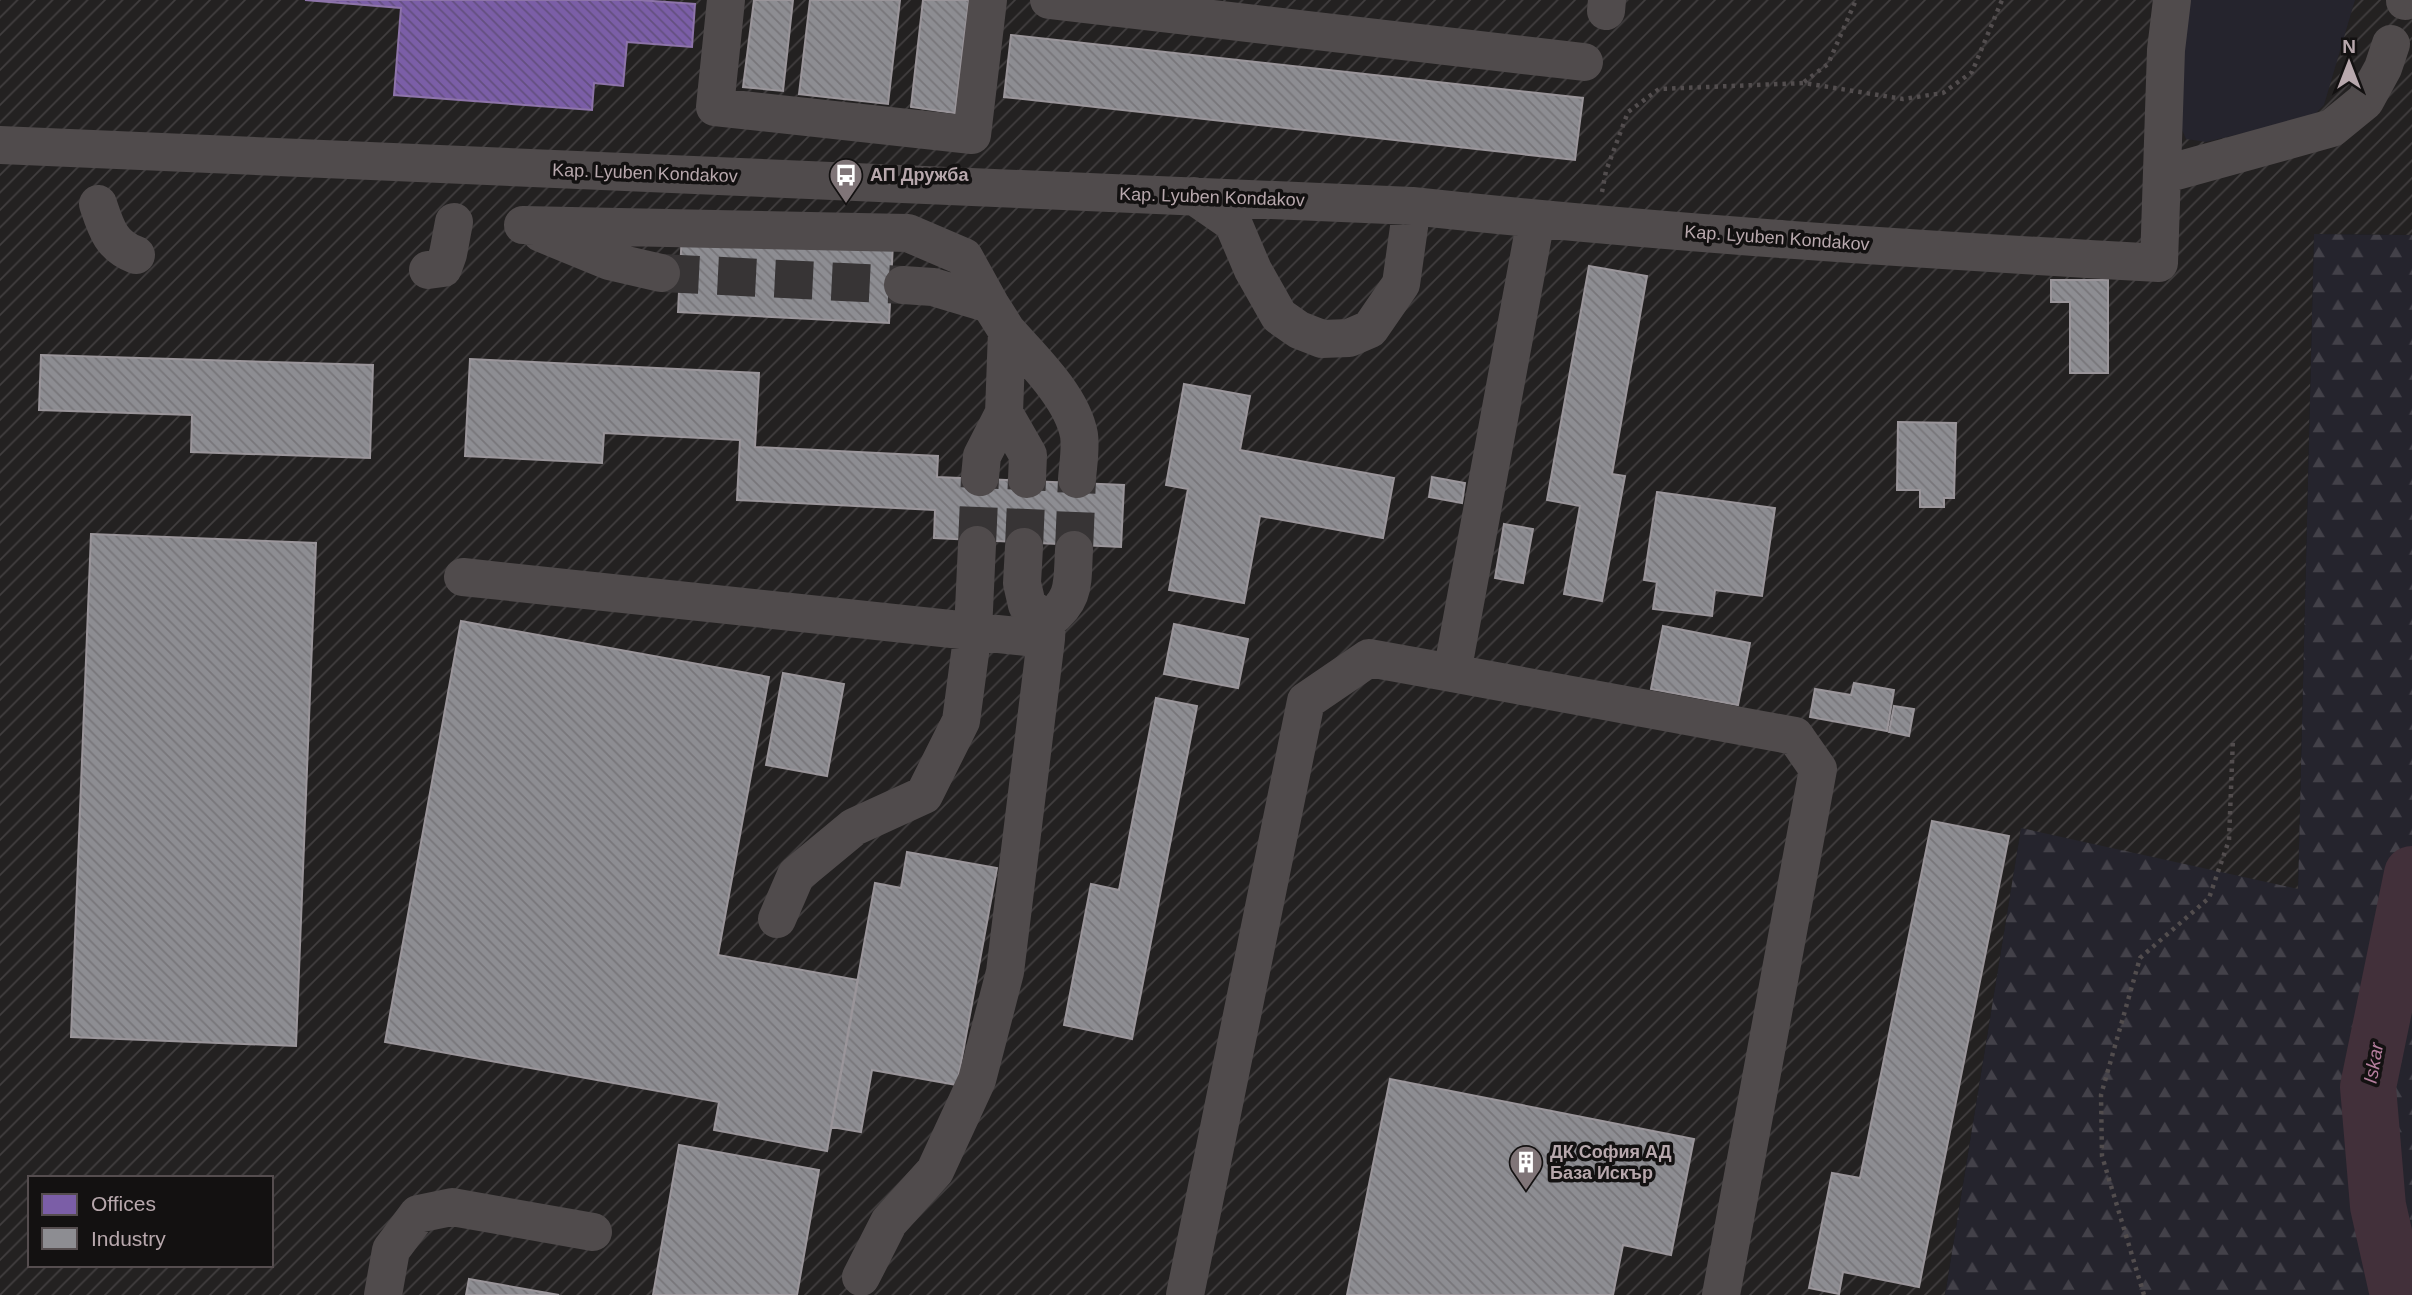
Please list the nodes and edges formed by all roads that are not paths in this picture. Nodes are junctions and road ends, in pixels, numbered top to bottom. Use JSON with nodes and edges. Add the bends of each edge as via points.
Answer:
{"nodes":[{"id":1,"x":726,"y":0,"type":"edge"},
{"id":2,"x":988,"y":0,"type":"edge"},
{"id":3,"x":1049,"y":0,"type":"edge"},
{"id":4,"x":2172,"y":0,"type":"edge"},
{"id":5,"x":2391,"y":44,"type":"dead end"},
{"id":6,"x":1584,"y":62,"type":"dead end"},
{"id":7,"x":0,"y":145,"type":"edge"},
{"id":8,"x":2162,"y":175,"type":"junction"},
{"id":9,"x":1194,"y":196,"type":"junction"},
{"id":10,"x":98,"y":204,"type":"dead end"},
{"id":11,"x":1412,"y":206,"type":"junction"},
{"id":12,"x":1536,"y":219,"type":"junction"},
{"id":13,"x":454,"y":222,"type":"dead end"},
{"id":14,"x":136,"y":255,"type":"dead end"},
{"id":15,"x":428,"y":270,"type":"dead end"},
{"id":16,"x":661,"y":273,"type":"tunnel mouth"},
{"id":17,"x":902,"y":285,"type":"tunnel mouth"},
{"id":18,"x":998,"y":318,"type":"junction"},
{"id":19,"x":1004,"y":412,"type":"junction"},
{"id":20,"x":980,"y":477,"type":"tunnel mouth"},
{"id":21,"x":1027,"y":479,"type":"tunnel mouth"},
{"id":22,"x":1077,"y":479,"type":"tunnel mouth"},
{"id":23,"x":977,"y":545,"type":"tunnel mouth"},
{"id":24,"x":1024,"y":547,"type":"tunnel mouth"},
{"id":25,"x":1074,"y":550,"type":"tunnel mouth"},
{"id":26,"x":463,"y":577,"type":"dead end"},
{"id":27,"x":1046,"y":630,"type":"junction"},
{"id":28,"x":973,"y":631,"type":"junction"},
{"id":29,"x":1452,"y":673,"type":"junction"},
{"id":30,"x":777,"y":919,"type":"dead end"},
{"id":31,"x":593,"y":1232,"type":"dead end"},
{"id":32,"x":860,"y":1277,"type":"dead end"},
{"id":33,"x":383,"y":1295,"type":"edge"},
{"id":34,"x":1185,"y":1295,"type":"edge"},
{"id":35,"x":1721,"y":1295,"type":"edge"}],
"edges":[{"from":1,"to":2,"type":"street","via":[[715,107],[972,135]]},
{"from":3,"to":6,"type":"street"},
{"from":4,"to":8,"type":"street","name":"Kap. Lyuben Kondakov","via":[[2165,50]]},
{"from":5,"to":8,"type":"street","via":[[2365,101],[2332,128]]},
{"from":7,"to":9,"type":"street","name":"Kap. Lyuben Kondakov"},
{"from":8,"to":12,"type":"street","name":"Kap. Lyuben Kondakov","via":[[2159,262]]},
{"from":9,"to":11,"type":"street","name":"Kap. Lyuben Kondakov"},
{"from":9,"to":11,"type":"street","via":[[1233,223],[1279,316],[1322,339],[1349,338],[1370,329],[1401,284]]},
{"from":10,"to":14,"type":"street","via":[[109,237],[123,251]]},
{"from":11,"to":12,"type":"street","name":"Kap. Lyuben Kondakov"},
{"from":12,"to":29,"type":"street"},
{"from":13,"to":15,"type":"street","via":[[443,268]]},
{"from":16,"to":18,"type":"street","via":[[598,257],[523,225],[908,233],[964,257]]},
{"from":17,"to":18,"type":"street","via":[[933,287]]},
{"from":18,"to":19,"type":"street"},
{"from":18,"to":22,"type":"street","via":[[1073,415],[1079,437]]},
{"from":19,"to":20,"type":"street","via":[[982,456]]},
{"from":19,"to":21,"type":"street","via":[[1028,455]]},
{"from":23,"to":28,"type":"street"},
{"from":24,"to":27,"type":"street","via":[[1022,583],[1027,605]]},
{"from":25,"to":27,"type":"street","via":[[1072,588],[1064,608]]},
{"from":26,"to":28,"type":"street"},
{"from":27,"to":28,"type":"street"},
{"from":27,"to":32,"type":"street","via":[[1005,972],[977,1080],[935,1171],[889,1222]]},
{"from":28,"to":30,"type":"street","via":[[961,721],[923,795],[854,827],[796,875]]},
{"from":29,"to":34,"type":"street","via":[[1370,658],[1307,701]]},
{"from":29,"to":35,"type":"street","via":[[1795,736],[1818,769]]},
{"from":31,"to":33,"type":"street","via":[[452,1208],[418,1214],[391,1250]]}]}
